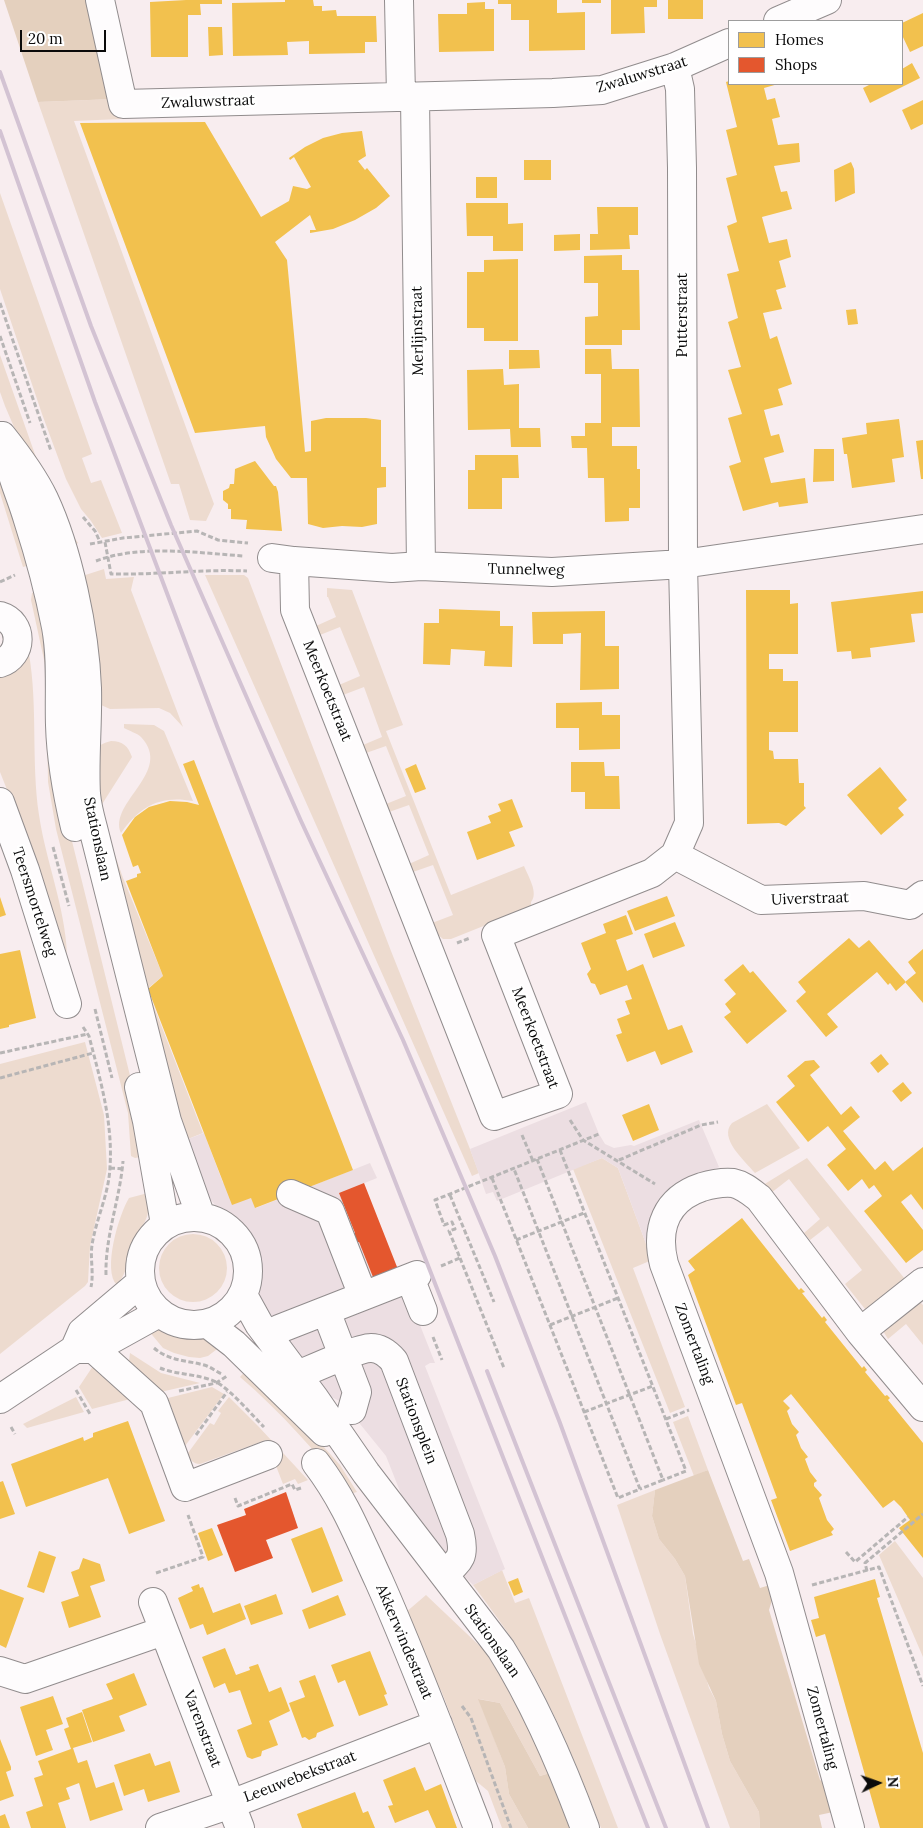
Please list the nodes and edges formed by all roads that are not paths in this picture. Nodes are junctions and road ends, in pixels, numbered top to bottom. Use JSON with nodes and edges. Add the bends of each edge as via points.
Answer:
{"nodes":[{"id":1,"x":100,"y":0,"type":"edge"},
{"id":2,"x":399,"y":0,"type":"edge"},
{"id":3,"x":827,"y":0,"type":"edge"},
{"id":4,"x":780,"y":20,"type":"edge"},
{"id":5,"x":728,"y":43,"type":"edge"},
{"id":6,"x":675,"y":67,"type":"junction"},
{"id":7,"x":408,"y":97,"type":"junction"},
{"id":8,"x":1,"y":433,"type":"edge"},
{"id":9,"x":923,"y":529,"type":"edge"},
{"id":10,"x":268,"y":558,"type":"joint"},
{"id":11,"x":683,"y":564,"type":"junction"},
{"id":12,"x":421,"y":566,"type":"junction"},
{"id":13,"x":0,"y":616,"type":"edge"},
{"id":14,"x":0,"y":663,"type":"edge"},
{"id":15,"x":0,"y":802,"type":"edge"},
{"id":16,"x":675,"y":855,"type":"junction"},
{"id":17,"x":923,"y":895,"type":"edge"},
{"id":18,"x":121,"y":976,"type":"junction"},
{"id":19,"x":67,"y":1004,"type":"dead end"},
{"id":20,"x":291,"y":1194,"type":"dead end"},
{"id":21,"x":201,"y":1217,"type":"junction"},
{"id":22,"x":164,"y":1224,"type":"junction"},
{"id":23,"x":923,"y":1282,"type":"edge"},
{"id":24,"x":140,"y":1283,"type":"junction"},
{"id":25,"x":243,"y":1295,"type":"junction"},
{"id":26,"x":363,"y":1296,"type":"junction"},
{"id":27,"x":326,"y":1311,"type":"junction"},
{"id":28,"x":423,"y":1311,"type":"dead end"},
{"id":29,"x":147,"y":1320,"type":"junction"},
{"id":30,"x":208,"y":1324,"type":"junction"},
{"id":31,"x":860,"y":1332,"type":"junction"},
{"id":32,"x":275,"y":1333,"type":"dead end"},
{"id":33,"x":84,"y":1343,"type":"junction"},
{"id":34,"x":344,"y":1357,"type":"junction"},
{"id":35,"x":298,"y":1375,"type":"junction"},
{"id":36,"x":0,"y":1399,"type":"edge"},
{"id":37,"x":923,"y":1407,"type":"edge"},
{"id":38,"x":352,"y":1410,"type":"dead end"},
{"id":39,"x":268,"y":1456,"type":"dead end"},
{"id":40,"x":322,"y":1470,"type":"road end"},
{"id":41,"x":366,"y":1473,"type":"junction"},
{"id":42,"x":444,"y":1574,"type":"junction"},
{"id":43,"x":153,"y":1602,"type":"road end"},
{"id":44,"x":163,"y":1631,"type":"junction"},
{"id":45,"x":0,"y":1671,"type":"edge"},
{"id":46,"x":438,"y":1724,"type":"junction"},
{"id":47,"x":235,"y":1816,"type":"edge"},
{"id":48,"x":160,"y":1828,"type":"edge"},
{"id":49,"x":478,"y":1828,"type":"edge"},
{"id":50,"x":585,"y":1828,"type":"edge"},
{"id":51,"x":850,"y":1828,"type":"edge"}],
"edges":[{"from":1,"to":7,"type":"street","name":"Zwaluwstraat","via":[[123,104]]},
{"from":2,"to":7,"type":"street"},
{"from":3,"to":4,"type":"street"},
{"from":5,"to":6,"type":"street","name":"Zwaluwstraat"},
{"from":6,"to":7,"type":"street","name":"Zwaluwstraat","via":[[602,90]]},
{"from":6,"to":11,"type":"street","name":"Putterstraat","via":[[680,89],[682,168]]},
{"from":7,"to":12,"type":"street","name":"Merlijnstraat"},
{"from":8,"to":18,"type":"street","name":"Stationslaan","via":[[36,547],[56,628],[61,670],[62,764],[69,803]]},
{"from":8,"to":18,"type":"street","name":"Stationslaan","via":[[44,499],[64,557],[83,638],[87,688],[86,796]]},
{"from":9,"to":11,"type":"street","name":"Tunnelweg"},
{"from":10,"to":12,"type":"street","name":"Tunnelweg","via":[[392,568]]},
{"from":10,"to":16,"type":"street","name":"Meerkoetstraat","via":[[294,610],[494,1116],[558,1094],[496,935],[652,873]]},
{"from":11,"to":12,"type":"street","name":"Tunnelweg","via":[[552,572]]},
{"from":11,"to":16,"type":"street","via":[[689,823]]},
{"from":13,"to":14,"type":"street","via":[[11,622],[18,637],[15,652]]},
{"from":15,"to":19,"type":"street","name":"Teersmortelweg"},
{"from":16,"to":17,"type":"street","name":"Uiverstraat","via":[[761,900],[864,896],[910,905]]},
{"from":18,"to":21,"type":"street","name":"Stationslaan"},
{"from":18,"to":22,"type":"street","name":"Stationslaan"},
{"from":20,"to":26,"type":"street","via":[[330,1211]]},
{"from":21,"to":22,"type":"street","via":[[182,1217]]},
{"from":21,"to":25,"type":"street","via":[[218,1222],[232,1232],[242,1246],[248,1262],[248,1279]]},
{"from":22,"to":24,"type":"street","via":[[143,1250]]},
{"from":23,"to":31,"type":"street"},
{"from":24,"to":29,"type":"street","via":[[147,1300]]},
{"from":24,"to":33,"type":"street","via":[[118,1302]]},
{"from":25,"to":30,"type":"street","via":[[222,1318]]},
{"from":25,"to":35,"type":"street","name":"Stationslaan","via":[[259,1324]]},
{"from":26,"to":27,"type":"street"},
{"from":26,"to":28,"type":"street","via":[[414,1276]]},
{"from":27,"to":32,"type":"street"},
{"from":27,"to":34,"type":"street"},
{"from":29,"to":30,"type":"street","via":[[190,1326]]},
{"from":29,"to":33,"type":"street"},
{"from":30,"to":41,"type":"street","name":"Stationslaan","via":[[234,1344]]},
{"from":31,"to":37,"type":"street"},
{"from":31,"to":51,"type":"street","name":"Zomertaling","via":[[759,1198],[746,1188],[720,1183],[694,1190],[679,1198],[666,1216],[661,1241],[664,1264],[779,1573]]},
{"from":33,"to":36,"type":"street"},
{"from":33,"to":39,"type":"street","via":[[154,1403],[186,1487]]},
{"from":34,"to":35,"type":"street","name":"Stationsplein"},
{"from":34,"to":38,"type":"street","via":[[357,1392]]},
{"from":34,"to":42,"type":"street","name":"Stationsplein","via":[[372,1348],[384,1352],[394,1362],[460,1534],[462,1556]]},
{"from":35,"to":41,"type":"street","name":"Stationslaan"},
{"from":40,"to":46,"type":"street","name":"Akkerwindestraat","via":[[344,1505],[384,1592]]},
{"from":41,"to":42,"type":"street","name":"Stationslaan"},
{"from":42,"to":50,"type":"street","name":"Stationslaan","via":[[518,1677],[551,1743]]},
{"from":43,"to":44,"type":"street","name":"Varenstraat"},
{"from":44,"to":45,"type":"street","via":[[25,1679]]},
{"from":44,"to":47,"type":"street","name":"Varenstraat"},
{"from":46,"to":47,"type":"street","name":"Leeuwebekstraat"},
{"from":46,"to":49,"type":"street","name":"Akkerwindestraat"},
{"from":47,"to":48,"type":"street","name":"Leeuwebekstraat"}]}
